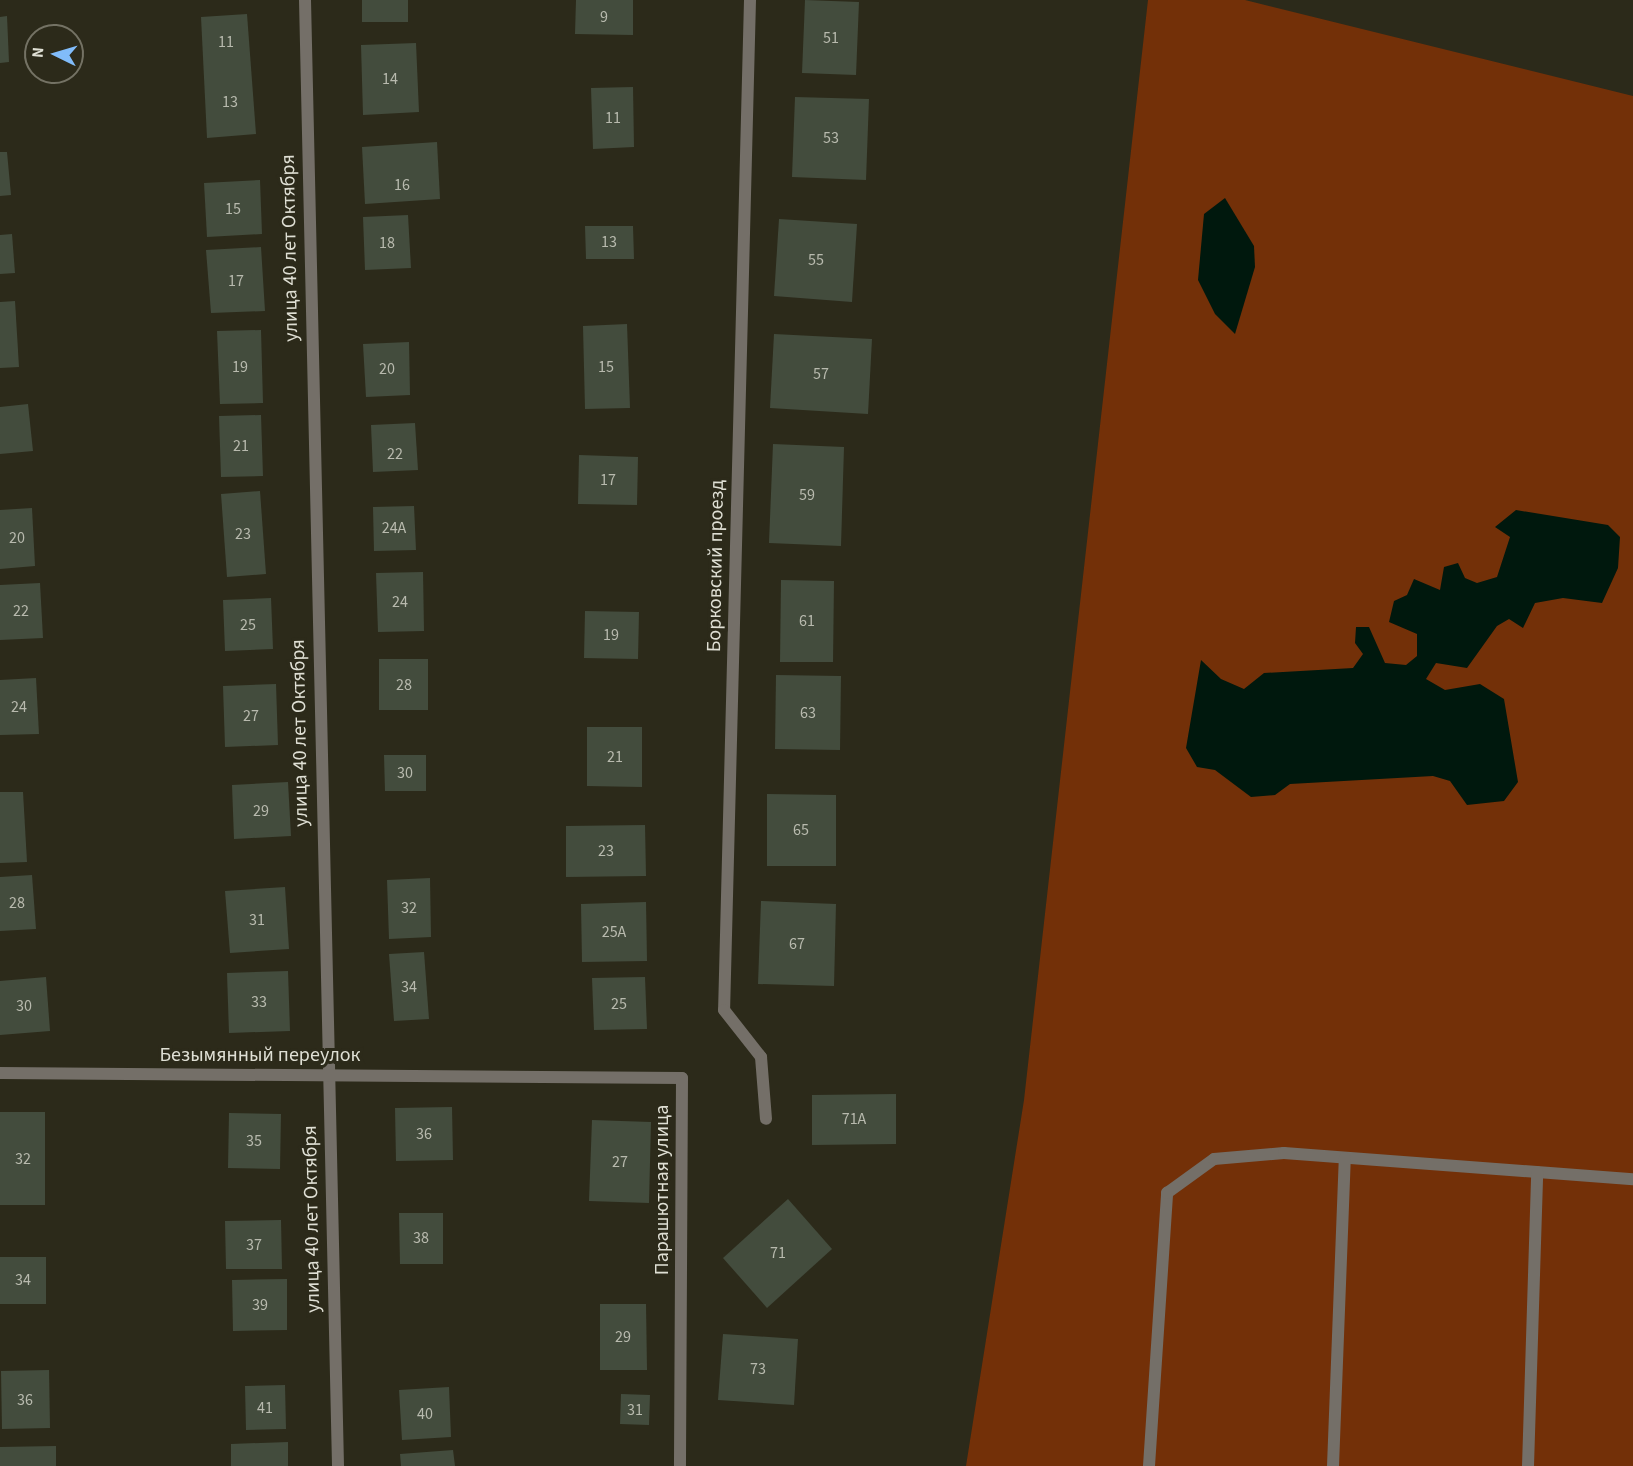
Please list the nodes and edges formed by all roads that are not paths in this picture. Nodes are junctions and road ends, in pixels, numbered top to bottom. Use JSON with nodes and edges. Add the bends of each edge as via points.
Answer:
{"nodes":[{"id":1,"x":304,"y":0,"type":"edge"},
{"id":2,"x":750,"y":0,"type":"edge"},
{"id":3,"x":0,"y":1073,"type":"edge"},
{"id":4,"x":328,"y":1074,"type":"junction"},
{"id":5,"x":519,"y":1078,"type":"joint"},
{"id":6,"x":766,"y":1119,"type":"dead end"},
{"id":7,"x":1345,"y":1158,"type":"junction"},
{"id":8,"x":1537,"y":1172,"type":"junction"},
{"id":9,"x":1633,"y":1179,"type":"edge"},
{"id":10,"x":338,"y":1466,"type":"edge"},
{"id":11,"x":680,"y":1466,"type":"edge"},
{"id":12,"x":1149,"y":1466,"type":"edge"},
{"id":13,"x":1333,"y":1466,"type":"edge"},
{"id":14,"x":1528,"y":1466,"type":"edge"}],
"edges":[{"from":1,"to":4,"type":"street","name":"улица 40 лет Октября"},
{"from":2,"to":6,"type":"street","name":"Борковский проезд","via":[[724,1010],[761,1057]]},
{"from":3,"to":4,"type":"street","name":"Безымянный переулок"},
{"from":4,"to":5,"type":"street","name":"Безымянный переулок"},
{"from":4,"to":10,"type":"street","name":"улица 40 лет Октября"},
{"from":5,"to":11,"type":"street","name":"Парашютная улица","via":[[682,1078]]},
{"from":7,"to":8,"type":"street"},
{"from":7,"to":12,"type":"street","via":[[1284,1153],[1214,1159],[1167,1193]]},
{"from":7,"to":13,"type":"street"},
{"from":8,"to":9,"type":"street"},
{"from":8,"to":14,"type":"street"}]}
